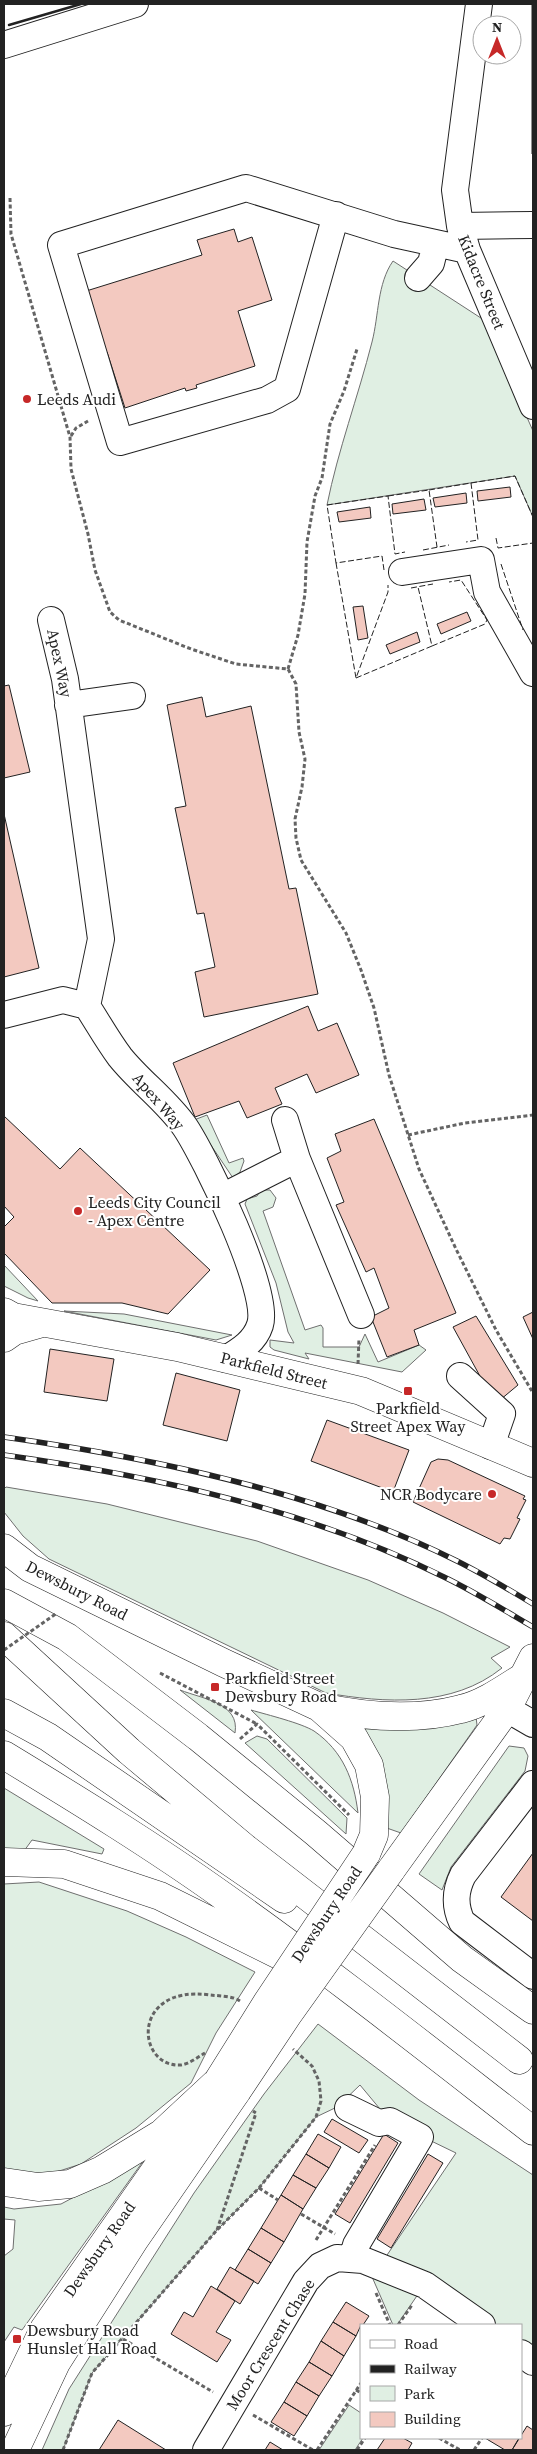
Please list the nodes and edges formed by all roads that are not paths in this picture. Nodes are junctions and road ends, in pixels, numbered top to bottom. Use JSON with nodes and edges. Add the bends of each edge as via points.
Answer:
{"nodes":[{"id":1,"x":136,"y":4,"type":"edge"},
{"id":2,"x":479,"y":4,"type":"edge"},
{"id":3,"x":4,"y":45,"type":"edge"},
{"id":4,"x":336,"y":215,"type":"junction"},
{"id":5,"x":533,"y":224,"type":"edge"},
{"id":6,"x":464,"y":238,"type":"junction"},
{"id":7,"x":436,"y":243,"type":"junction"},
{"id":8,"x":418,"y":278,"type":"dead end"},
{"id":9,"x":533,"y":406,"type":"edge"},
{"id":10,"x":402,"y":572,"type":"dead end"},
{"id":11,"x":51,"y":620,"type":"dead end"},
{"id":12,"x":533,"y":673,"type":"edge"},
{"id":13,"x":132,"y":696,"type":"dead end"},
{"id":14,"x":68,"y":705,"type":"junction"},
{"id":15,"x":87,"y":1006,"type":"junction"},
{"id":16,"x":4,"y":1015,"type":"edge"},
{"id":17,"x":285,"y":1120,"type":"dead end"},
{"id":18,"x":297,"y":1159,"type":"junction"},
{"id":19,"x":222,"y":1197,"type":"junction"},
{"id":20,"x":4,"y":1312,"type":"edge"},
{"id":21,"x":361,"y":1315,"type":"road end"},
{"id":22,"x":43,"y":1322,"type":"junction"},
{"id":23,"x":4,"y":1338,"type":"edge"},
{"id":24,"x":226,"y":1359,"type":"junction"},
{"id":25,"x":460,"y":1376,"type":"dead end"},
{"id":26,"x":491,"y":1446,"type":"junction"},
{"id":27,"x":533,"y":1463,"type":"edge"},
{"id":28,"x":4,"y":1548,"type":"edge"},
{"id":29,"x":4,"y":1603,"type":"edge"},
{"id":30,"x":4,"y":1636,"type":"edge"},
{"id":31,"x":530,"y":1665,"type":"edge"},
{"id":32,"x":319,"y":1707,"type":"junction"},
{"id":33,"x":507,"y":1709,"type":"junction"},
{"id":34,"x":4,"y":1713,"type":"edge"},
{"id":35,"x":533,"y":1724,"type":"edge"},
{"id":36,"x":4,"y":1755,"type":"edge"},
{"id":37,"x":533,"y":1784,"type":"edge"},
{"id":38,"x":4,"y":1862,"type":"edge"},
{"id":39,"x":533,"y":1976,"type":"edge"},
{"id":40,"x":347,"y":1988,"type":"junction"},
{"id":41,"x":533,"y":2010,"type":"edge"},
{"id":42,"x":526,"y":2066,"type":"edge"},
{"id":43,"x":229,"y":2090,"type":"junction"},
{"id":44,"x":348,"y":2108,"type":"dead end"},
{"id":45,"x":533,"y":2131,"type":"edge"},
{"id":46,"x":4,"y":2182,"type":"edge"},
{"id":47,"x":354,"y":2252,"type":"junction"},
{"id":48,"x":481,"y":2324,"type":"edge"},
{"id":49,"x":522,"y":2354,"type":"edge"},
{"id":50,"x":533,"y":2362,"type":"edge"},
{"id":51,"x":4,"y":2412,"type":"edge"},
{"id":52,"x":15,"y":2450,"type":"edge"},
{"id":53,"x":206,"y":2450,"type":"edge"}],
"edges":[{"from":1,"to":3,"type":"street"},
{"from":2,"to":6,"type":"street","name":"Kidacre Street","via":[[455,190]]},
{"from":4,"to":4,"type":"street","via":[[246,188],[61,245],[120,442],[266,400],[287,389]]},
{"from":4,"to":7,"type":"street","via":[[394,234]]},
{"from":5,"to":6,"type":"street"},
{"from":6,"to":7,"type":"street"},
{"from":6,"to":9,"type":"street","name":"Kidacre Street"},
{"from":7,"to":8,"type":"street","via":[[431,263]]},
{"from":10,"to":12,"type":"street","via":[[481,560],[487,592]]},
{"from":11,"to":14,"type":"street","name":"Apex Way"},
{"from":13,"to":14,"type":"street","name":"Apex Way"},
{"from":14,"to":15,"type":"street","name":"Apex Way","via":[[101,940]]},
{"from":15,"to":16,"type":"street","via":[[64,1000]]},
{"from":15,"to":19,"type":"street","name":"Apex Way","via":[[120,1057],[184,1127]]},
{"from":17,"to":18,"type":"street"},
{"from":18,"to":19,"type":"street"},
{"from":18,"to":21,"type":"street"},
{"from":19,"to":24,"type":"street","name":"Apex Way","via":[[254,1278],[261,1323],[243,1349]]},
{"from":20,"to":22,"type":"main road","name":"Parkfield Street","via":[[13,1317]]},
{"from":22,"to":23,"type":"main road","via":[[14,1330]]},
{"from":22,"to":24,"type":"main road","name":"Parkfield Street"},
{"from":24,"to":26,"type":"main road","name":"Parkfield Street","via":[[361,1391]]},
{"from":25,"to":26,"type":"street","via":[[502,1414]]},
{"from":26,"to":27,"type":"main road","name":"Parkfield Street"},
{"from":28,"to":32,"type":"main road","name":"Dewsbury Road","via":[[30,1568]]},
{"from":29,"to":41,"type":"main road","via":[[67,1637],[198,1737],[462,1959]]},
{"from":30,"to":42,"type":"main road","via":[[129,1751],[246,1848]]},
{"from":31,"to":32,"type":"main road","via":[[487,1699],[462,1709],[415,1716],[358,1716]]},
{"from":31,"to":33,"type":"main road","name":"Dewsbury Road"},
{"from":32,"to":43,"type":"main road","name":"Dewsbury Road","bridge":true,"via":[[354,1738],[369,1765],[375,1797],[374,1835],[366,1854],[268,2001]]},
{"from":33,"to":35,"type":"street"},
{"from":33,"to":43,"type":"main road","name":"Dewsbury Road","bridge":true,"via":[[289,2013]]},
{"from":34,"to":42,"type":"main road","via":[[48,1737]]},
{"from":36,"to":40,"type":"main road","via":[[222,1895]]},
{"from":37,"to":39,"type":"street","via":[[463,1875],[457,1886],[456,1899],[462,1922]]},
{"from":38,"to":40,"type":"main road","via":[[64,1864],[160,1896]]},
{"from":40,"to":45,"type":"main road"},
{"from":43,"to":46,"type":"main road","via":[[102,2170],[70,2184],[38,2187]]},
{"from":43,"to":51,"type":"main road","name":"Dewsbury Road","via":[[44,2329]]},
{"from":43,"to":52,"type":"main road","name":"Dewsbury Road","via":[[56,2363]]},
{"from":44,"to":47,"type":"street","via":[[379,2123],[390,2121],[420,2137]]},
{"from":47,"to":48,"type":"street","name":"Moor Crescent Chase","via":[[363,2260],[425,2285]]},
{"from":47,"to":53,"type":"street","name":"Moor Crescent Chase","via":[[320,2266],[306,2281]]},
{"from":49,"to":50,"type":"street"}]}
